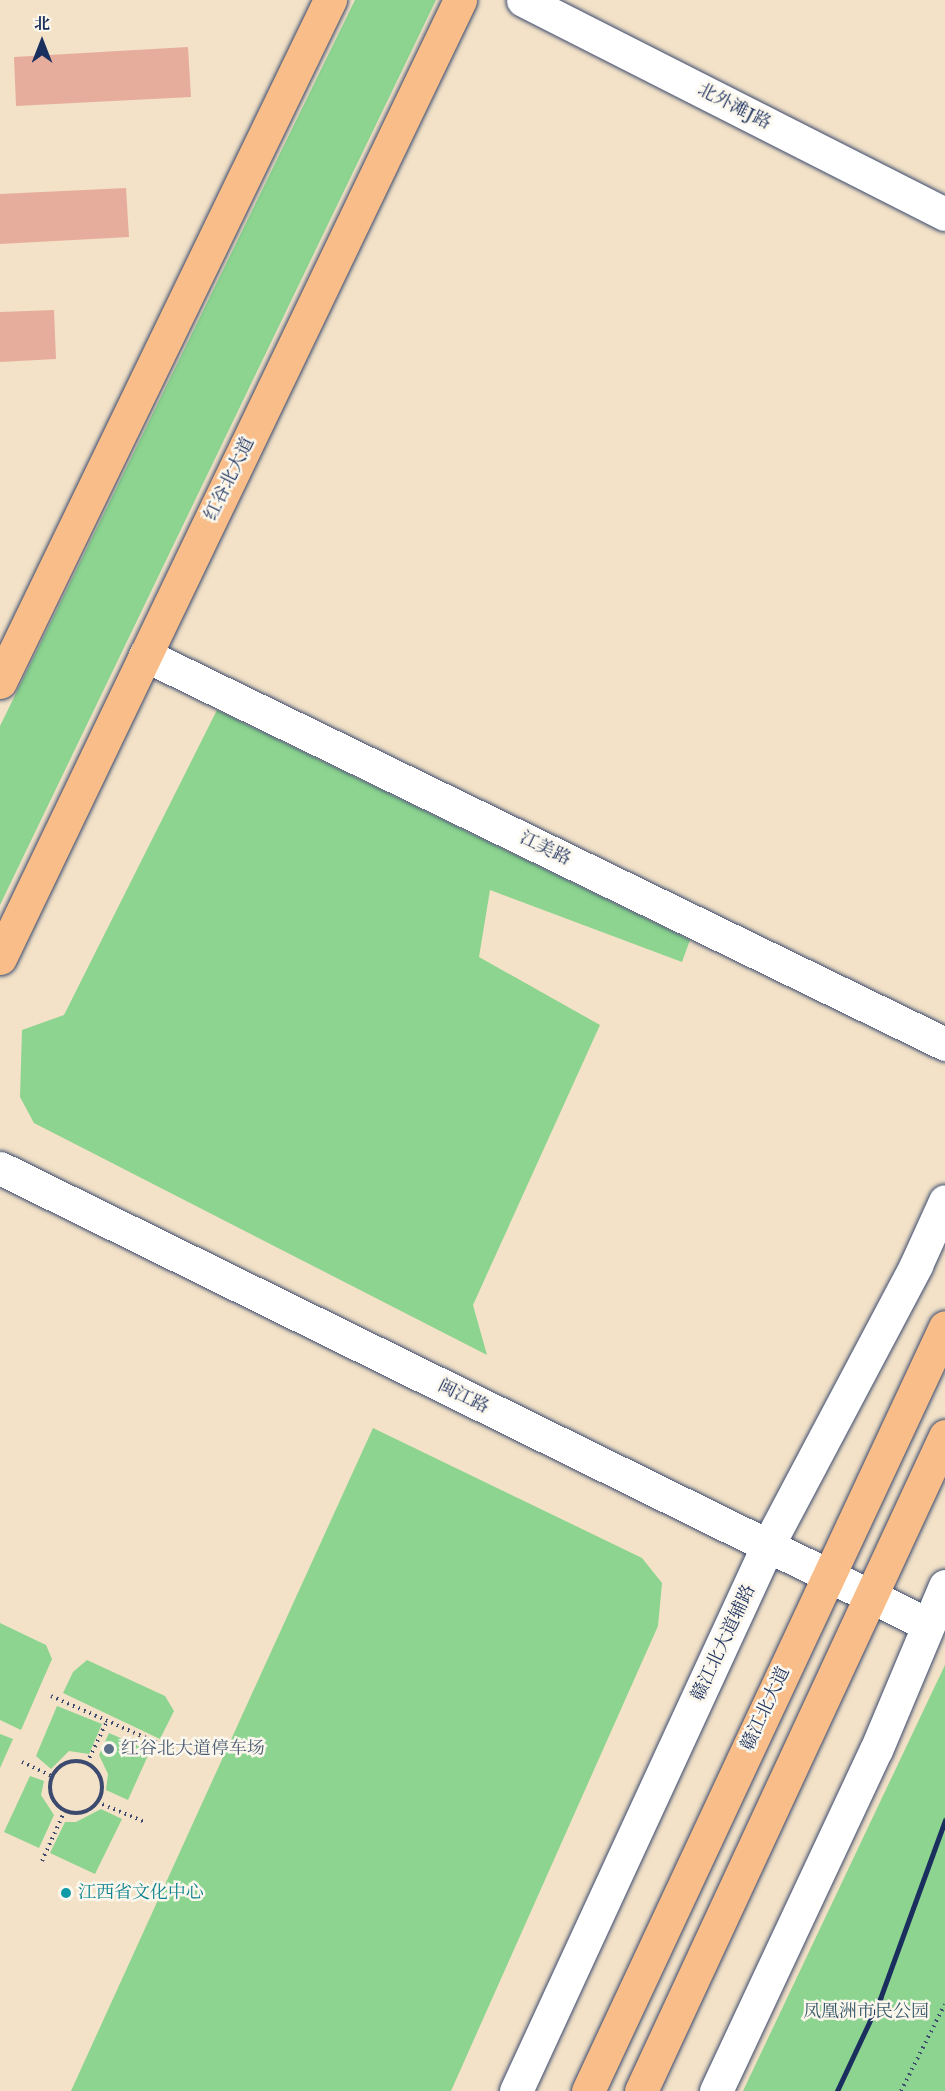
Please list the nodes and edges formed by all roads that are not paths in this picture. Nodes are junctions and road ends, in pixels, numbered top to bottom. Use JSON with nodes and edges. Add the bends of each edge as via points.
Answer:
{"nodes":[{"id":1,"x":330,"y":0,"type":"edge"},
{"id":2,"x":460,"y":0,"type":"edge"},
{"id":3,"x":523,"y":0,"type":"edge"},
{"id":4,"x":945,"y":214,"type":"edge"},
{"id":5,"x":145,"y":655,"type":"junction"},
{"id":6,"x":0,"y":682,"type":"edge"},
{"id":7,"x":0,"y":958,"type":"edge"},
{"id":8,"x":945,"y":1044,"type":"edge"},
{"id":9,"x":0,"y":1168,"type":"edge"},
{"id":10,"x":945,"y":1201,"type":"edge"},
{"id":11,"x":945,"y":1327,"type":"edge"},
{"id":12,"x":945,"y":1436,"type":"edge"},
{"id":13,"x":767,"y":1547,"type":"junction"},
{"id":14,"x":827,"y":1576,"type":"junction"},
{"id":15,"x":945,"y":1586,"type":"edge"},
{"id":16,"x":869,"y":1596,"type":"junction"},
{"id":17,"x":927,"y":1624,"type":"junction"},
{"id":18,"x":516,"y":2091,"type":"edge"},
{"id":19,"x":588,"y":2091,"type":"edge"},
{"id":20,"x":641,"y":2091,"type":"edge"},
{"id":21,"x":716,"y":2091,"type":"edge"}],
"edges":[{"from":1,"to":6,"type":"main road"},
{"from":2,"to":5,"type":"main road","name":"红谷北大道"},
{"from":3,"to":4,"type":"street","name":"北外滩J路"},
{"from":5,"to":7,"type":"main road","name":"红谷北大道"},
{"from":5,"to":8,"type":"street","name":"江美路"},
{"from":9,"to":13,"type":"street","name":"闽江路"},
{"from":10,"to":13,"type":"street","name":"赣江北大道辅路","via":[[916,1265]]},
{"from":11,"to":14,"type":"main road","name":"赣江北大道"},
{"from":12,"to":16,"type":"main road"},
{"from":13,"to":14,"type":"street","name":"闽江路"},
{"from":13,"to":18,"type":"street","name":"赣江北大道辅路"},
{"from":14,"to":16,"type":"street","name":"闽江路"},
{"from":14,"to":19,"type":"main road","name":"赣江北大道"},
{"from":15,"to":17,"type":"street"},
{"from":16,"to":17,"type":"street","name":"闽江路"},
{"from":16,"to":20,"type":"main road"},
{"from":17,"to":21,"type":"street","via":[[876,1750]]}]}
